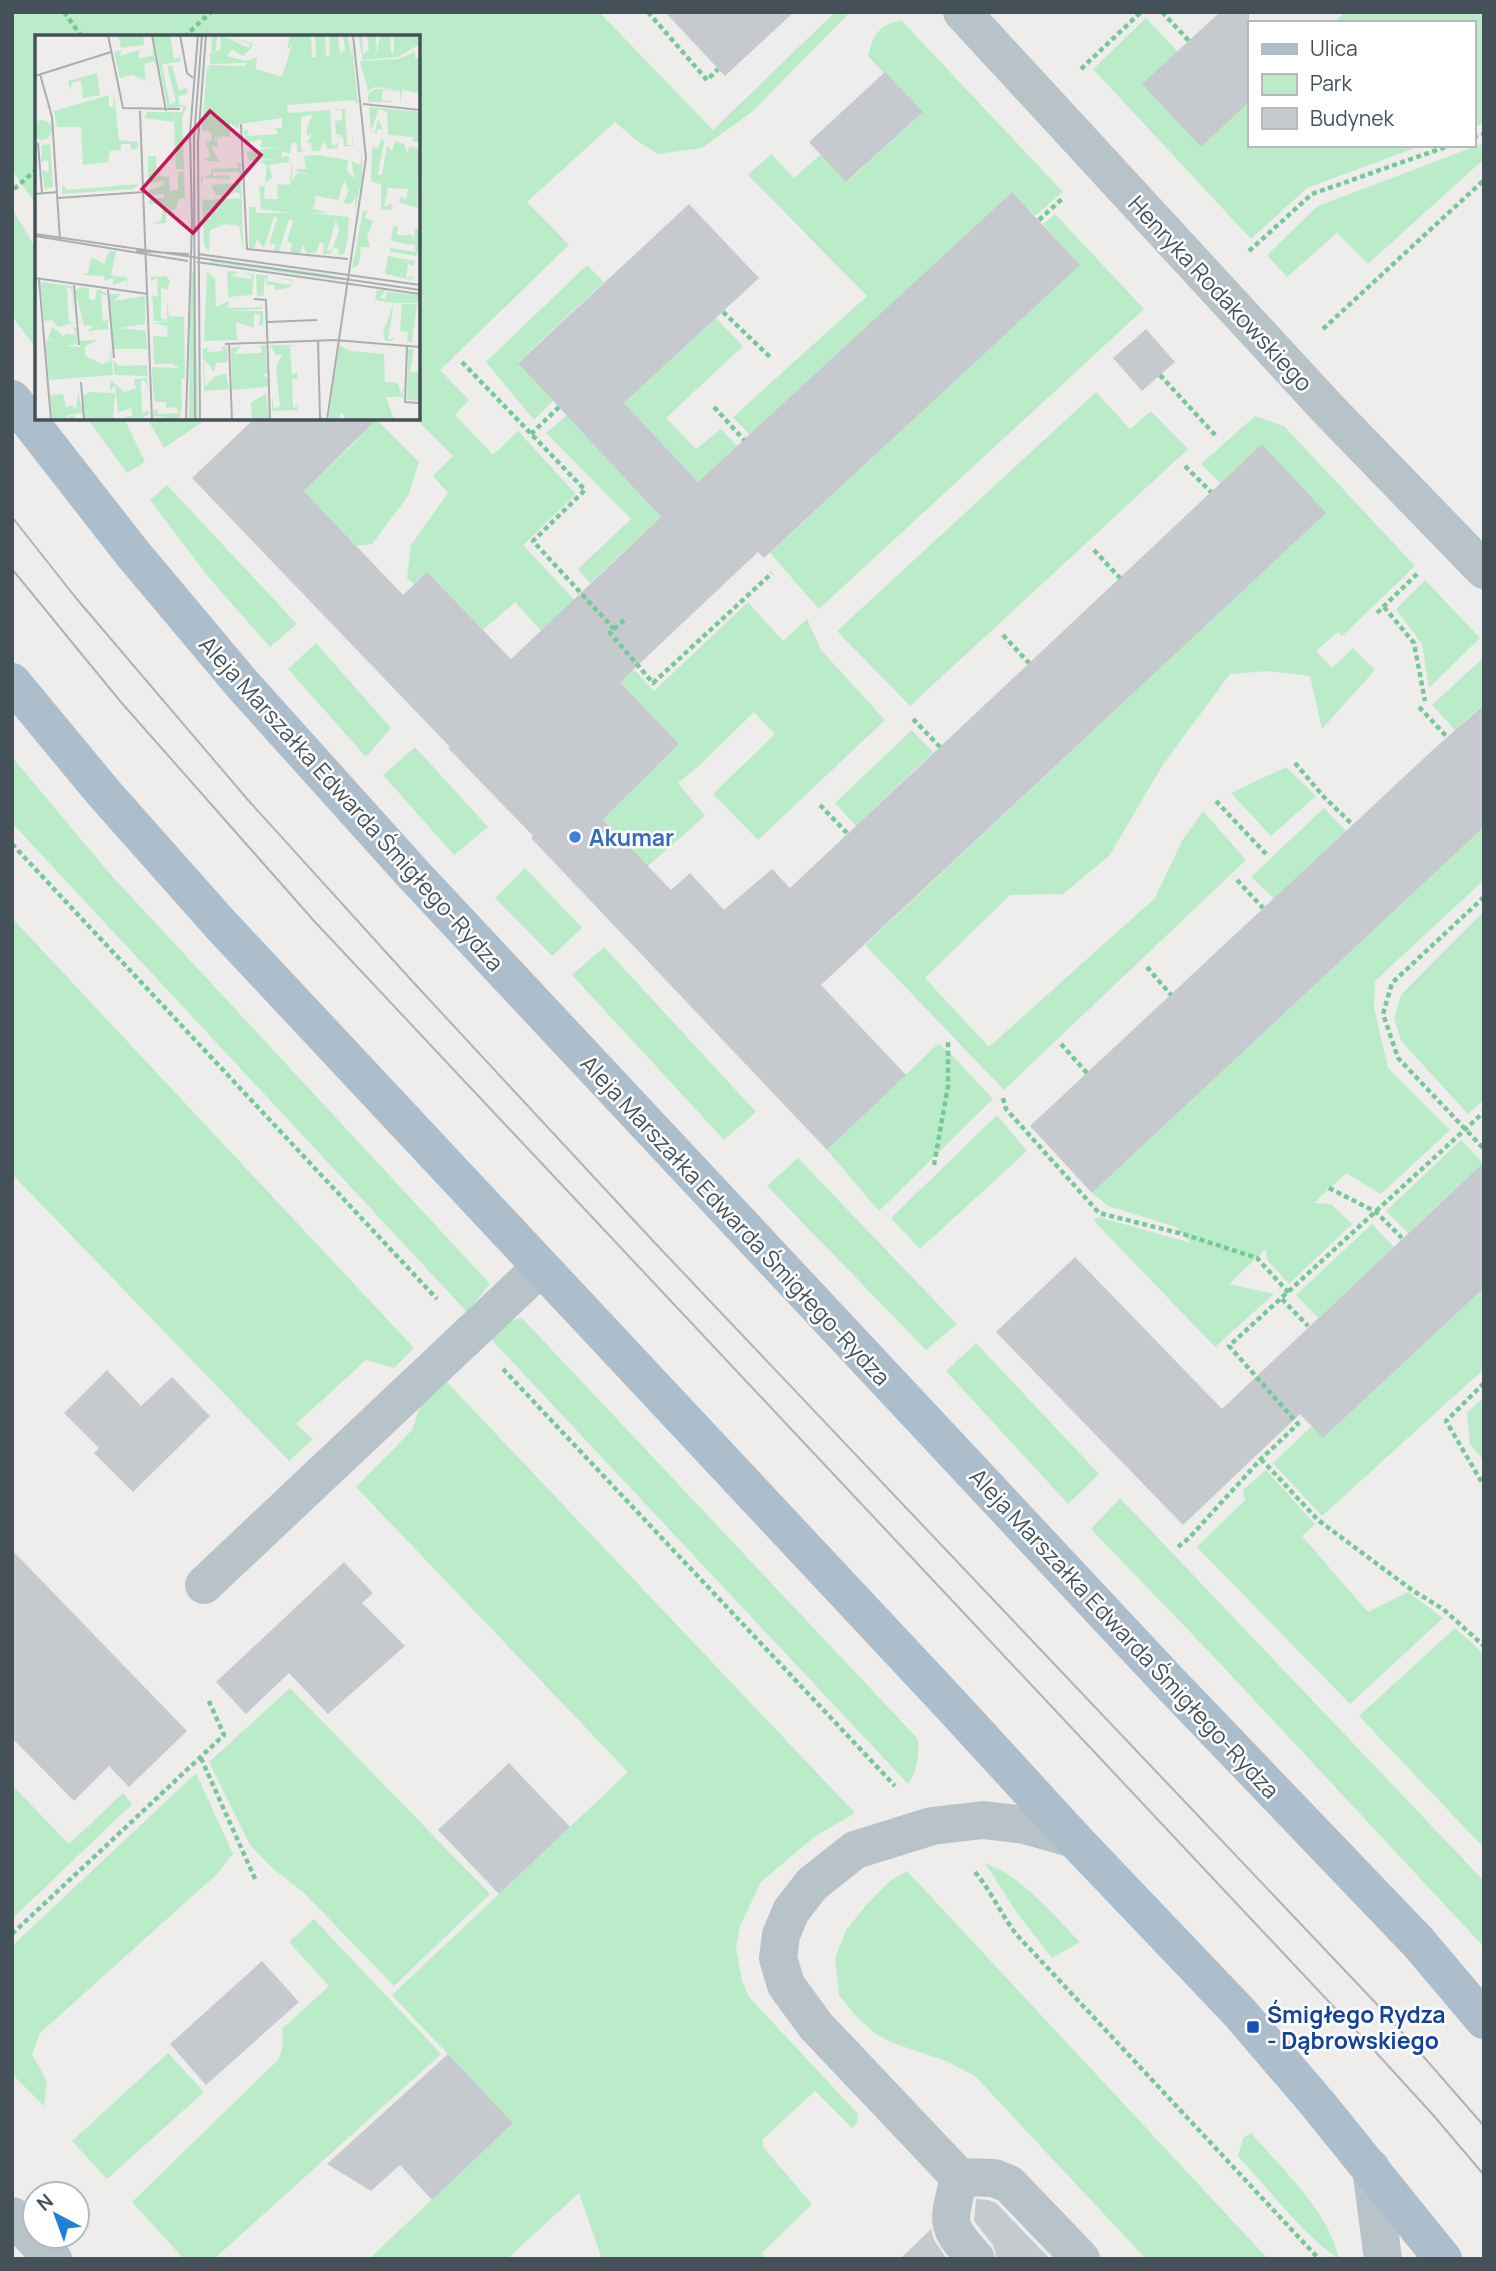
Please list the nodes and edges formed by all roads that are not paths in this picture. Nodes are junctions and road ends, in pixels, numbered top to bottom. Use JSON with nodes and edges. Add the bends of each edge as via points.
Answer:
{"nodes":[{"id":1,"x":962,"y":12,"type":"edge"},
{"id":2,"x":12,"y":399,"type":"edge"},
{"id":3,"x":1484,"y":570,"type":"edge"},
{"id":4,"x":12,"y":682,"type":"edge"},
{"id":5,"x":540,"y":1268,"type":"junction"},
{"id":6,"x":204,"y":1585,"type":"dead end"},
{"id":7,"x":1074,"y":1839,"type":"junction"},
{"id":8,"x":1484,"y":2020,"type":"edge"},
{"id":9,"x":1371,"y":2168,"type":"junction"},
{"id":10,"x":959,"y":2177,"type":"junction"},
{"id":11,"x":12,"y":2216,"type":"edge"},
{"id":12,"x":53,"y":2259,"type":"edge"},
{"id":13,"x":976,"y":2259,"type":"edge"},
{"id":14,"x":1081,"y":2259,"type":"edge"},
{"id":15,"x":1383,"y":2259,"type":"edge"},
{"id":16,"x":1443,"y":2259,"type":"edge"}],
"edges":[{"from":1,"to":3,"type":"street","name":"Henryka Rodakowskiego","via":[[1213,286]]},
{"from":2,"to":8,"type":"main road","name":"Aleja Marszałka Edwarda Śmigłego-Rydza","via":[[132,554],[404,864],[1418,1942]]},
{"from":4,"to":5,"type":"main road","via":[[221,925]]},
{"from":5,"to":6,"type":"street"},
{"from":5,"to":7,"type":"main road"},
{"from":7,"to":9,"type":"main road","via":[[1239,2012]]},
{"from":7,"to":10,"type":"street","via":[[1025,1825],[983,1820],[932,1826],[855,1850],[812,1884],[790,1911],[781,1935],[778,1958],[786,1985],[816,2026]]},
{"from":9,"to":15,"type":"street"},
{"from":9,"to":16,"type":"main road"},
{"from":10,"to":13,"type":"street","via":[[949,2221],[956,2237]]},
{"from":10,"to":14,"type":"street","via":[[994,2178],[1009,2184]]},
{"from":11,"to":12,"type":"street"}]}
